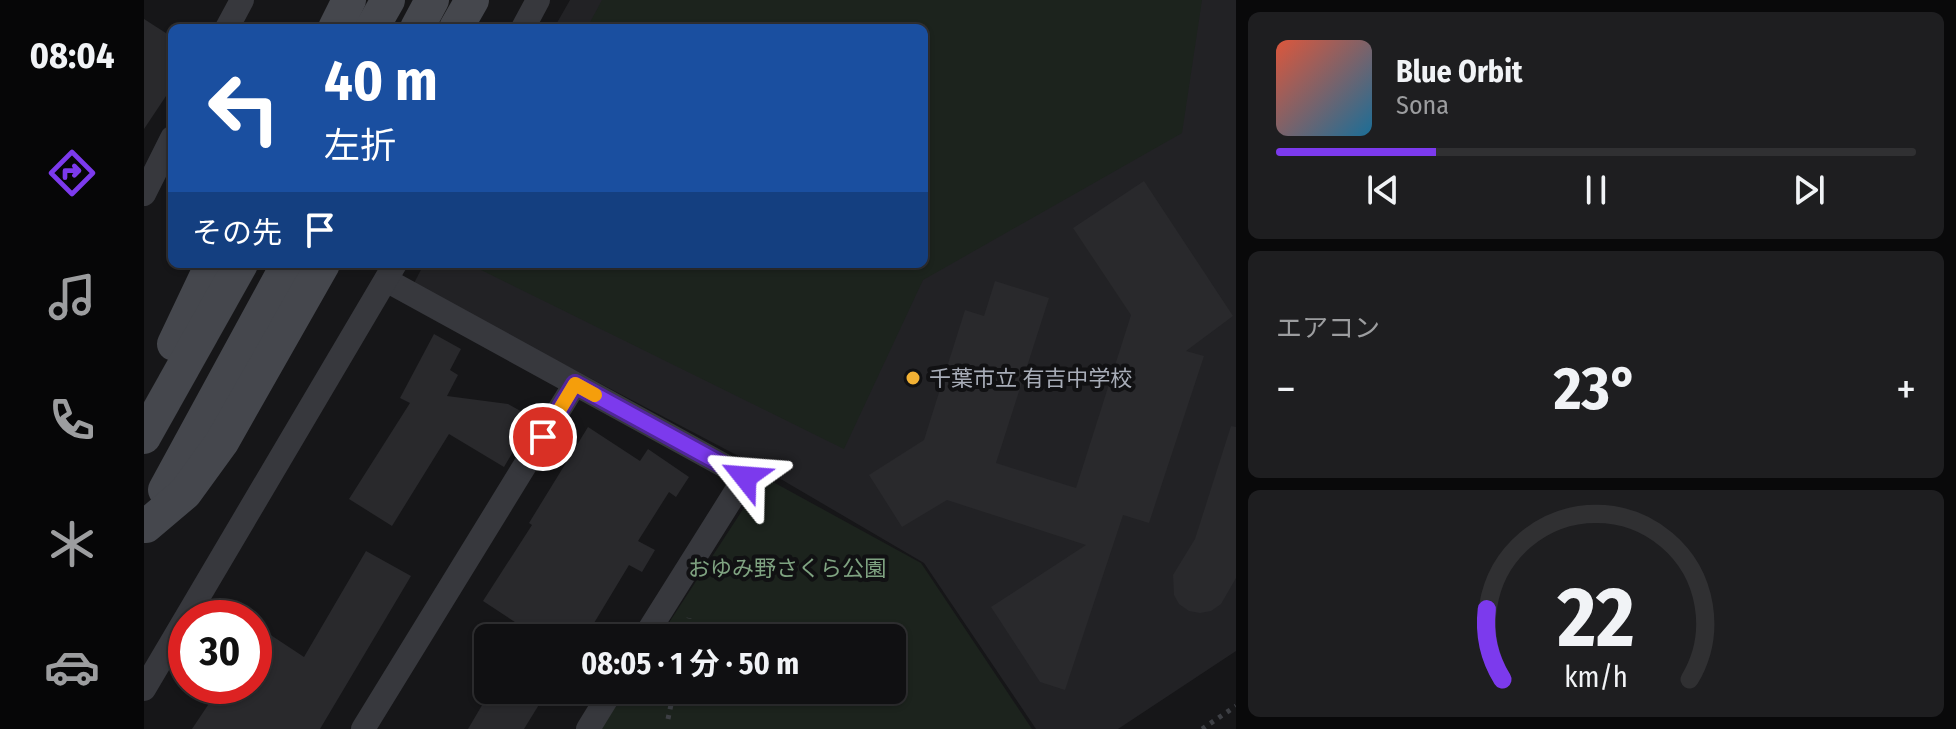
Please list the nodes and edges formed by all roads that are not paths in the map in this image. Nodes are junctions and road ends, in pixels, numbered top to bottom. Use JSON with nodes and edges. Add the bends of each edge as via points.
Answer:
{"nodes":[{"id":1,"x":242,"y":0,"type":"edge"},
{"id":2,"x":349,"y":0,"type":"edge"},
{"id":3,"x":388,"y":0,"type":"edge"},
{"id":4,"x":432,"y":0,"type":"edge"},
{"id":5,"x":472,"y":0,"type":"edge"},
{"id":6,"x":538,"y":0,"type":"edge"},
{"id":7,"x":229,"y":24,"type":"edge"},
{"id":8,"x":337,"y":24,"type":"edge"},
{"id":9,"x":374,"y":24,"type":"edge"},
{"id":10,"x":419,"y":24,"type":"edge"},
{"id":11,"x":458,"y":24,"type":"edge"},
{"id":12,"x":525,"y":24,"type":"edge"},
{"id":13,"x":168,"y":146,"type":"edge"},
{"id":14,"x":144,"y":194,"type":"edge"},
{"id":15,"x":210,"y":268,"type":"edge"},
{"id":16,"x":239,"y":268,"type":"edge"},
{"id":17,"x":286,"y":268,"type":"edge"},
{"id":18,"x":321,"y":268,"type":"edge"},
{"id":19,"x":391,"y":272,"type":"edge"},
{"id":20,"x":575,"y":384,"type":"junction"},
{"id":21,"x":144,"y":427,"type":"edge"},
{"id":22,"x":144,"y":437,"type":"edge"},
{"id":23,"x":145,"y":527,"type":"edge"},
{"id":24,"x":653,"y":624,"type":"edge"},
{"id":25,"x":144,"y":689,"type":"edge"},
{"id":26,"x":603,"y":704,"type":"edge"},
{"id":27,"x":363,"y":729,"type":"edge"},
{"id":28,"x":588,"y":729,"type":"edge"}],
"edges":[{"from":1,"to":7,"type":"street"},
{"from":2,"to":8,"type":"street"},
{"from":3,"to":9,"type":"street"},
{"from":4,"to":10,"type":"street"},
{"from":5,"to":11,"type":"street"},
{"from":6,"to":12,"type":"street"},
{"from":13,"to":14,"type":"street"},
{"from":15,"to":21,"type":"street","via":[[167,361]]},
{"from":16,"to":22,"type":"street"},
{"from":17,"to":23,"type":"street"},
{"from":18,"to":23,"type":"street","via":[[222,442],[185,493]]},
{"from":19,"to":20,"type":"street"},
{"from":19,"to":25,"type":"street"},
{"from":20,"to":24,"type":"street","via":[[745,477]]},
{"from":20,"to":27,"type":"street"},
{"from":26,"to":28,"type":"street"}]}
